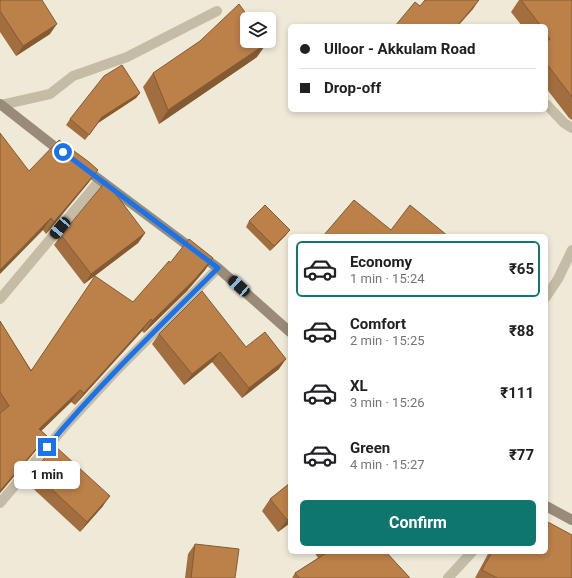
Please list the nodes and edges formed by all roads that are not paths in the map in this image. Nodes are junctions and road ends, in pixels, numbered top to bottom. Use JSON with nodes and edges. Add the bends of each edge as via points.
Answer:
{"nodes":[{"id":1,"x":217,"y":11,"type":"dead end"},
{"id":2,"x":0,"y":104,"type":"edge"},
{"id":3,"x":548,"y":106,"type":"edge"},
{"id":4,"x":572,"y":128,"type":"edge"},
{"id":5,"x":100,"y":180,"type":"junction"},
{"id":6,"x":572,"y":250,"type":"edge"},
{"id":7,"x":218,"y":268,"type":"junction"},
{"id":8,"x":548,"y":294,"type":"edge"},
{"id":9,"x":0,"y":299,"type":"edge"},
{"id":10,"x":288,"y":330,"type":"edge"},
{"id":11,"x":0,"y":503,"type":"edge"},
{"id":12,"x":548,"y":507,"type":"edge"},
{"id":13,"x":572,"y":520,"type":"edge"},
{"id":14,"x":470,"y":554,"type":"edge"},
{"id":15,"x":448,"y":578,"type":"edge"}],
"edges":[{"from":1,"to":2,"type":"street","via":[[127,57],[73,76],[50,94]]},
{"from":2,"to":5,"type":"main road"},
{"from":3,"to":4,"type":"street"},
{"from":5,"to":7,"type":"main road"},
{"from":5,"to":9,"type":"street"},
{"from":6,"to":8,"type":"street"},
{"from":7,"to":10,"type":"main road"},
{"from":7,"to":11,"type":"street","via":[[66,424]]},
{"from":12,"to":13,"type":"main road"},
{"from":14,"to":15,"type":"street"}]}
